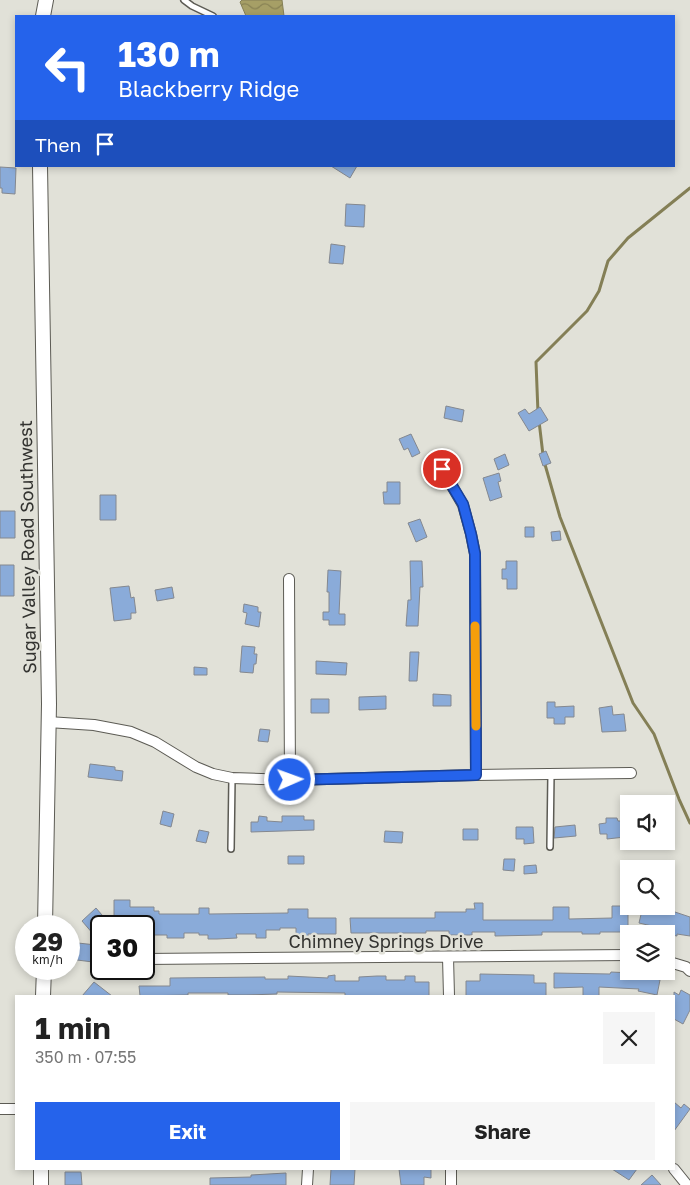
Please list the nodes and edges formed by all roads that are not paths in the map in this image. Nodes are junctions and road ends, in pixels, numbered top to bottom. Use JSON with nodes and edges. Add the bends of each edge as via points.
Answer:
{"nodes":[{"id":1,"x":46,"y":0,"type":"edge"},
{"id":2,"x":184,"y":0,"type":"edge"},
{"id":3,"x":43,"y":15,"type":"edge"},
{"id":4,"x":210,"y":15,"type":"edge"},
{"id":5,"x":40,"y":167,"type":"edge"},
{"id":6,"x":442,"y":469,"type":"dead end"},
{"id":7,"x":289,"y":579,"type":"dead end"},
{"id":8,"x":48,"y":722,"type":"junction"},
{"id":9,"x":631,"y":773,"type":"dead end"},
{"id":10,"x":550,"y":774,"type":"junction"},
{"id":11,"x":476,"y":775,"type":"junction"},
{"id":12,"x":232,"y":778,"type":"junction"},
{"id":13,"x":290,"y":780,"type":"junction"},
{"id":14,"x":550,"y":847,"type":"dead end"},
{"id":15,"x":231,"y":849,"type":"dead end"},
{"id":16,"x":45,"y":915,"type":"edge"},
{"id":17,"x":620,"y":954,"type":"edge"},
{"id":18,"x":448,"y":957,"type":"junction"},
{"id":19,"x":155,"y":959,"type":"edge"},
{"id":20,"x":675,"y":965,"type":"edge"},
{"id":21,"x":690,"y":971,"type":"edge"},
{"id":22,"x":44,"y":980,"type":"edge"},
{"id":23,"x":44,"y":995,"type":"edge"},
{"id":24,"x":449,"y":995,"type":"edge"},
{"id":25,"x":0,"y":1109,"type":"edge"},
{"id":26,"x":15,"y":1109,"type":"edge"},
{"id":27,"x":42,"y":1170,"type":"edge"},
{"id":28,"x":308,"y":1170,"type":"edge"},
{"id":29,"x":451,"y":1170,"type":"edge"},
{"id":30,"x":675,"y":1170,"type":"edge"},
{"id":31,"x":41,"y":1185,"type":"edge"},
{"id":32,"x":307,"y":1185,"type":"edge"},
{"id":33,"x":451,"y":1185,"type":"edge"},
{"id":34,"x":688,"y":1185,"type":"edge"}],
"edges":[{"from":1,"to":3,"type":"street"},
{"from":2,"to":4,"type":"lane"},
{"from":5,"to":8,"type":"street","name":"Sugar Valley Road Southwest"},
{"from":6,"to":11,"type":"street","via":[[463,504],[475,554]]},
{"from":7,"to":13,"type":"street"},
{"from":8,"to":12,"type":"street","via":[[94,725],[131,732],[155,742],[196,767]]},
{"from":8,"to":16,"type":"street","name":"Sugar Valley Road Southwest"},
{"from":9,"to":10,"type":"street"},
{"from":10,"to":11,"type":"street"},
{"from":10,"to":14,"type":"lane"},
{"from":11,"to":13,"type":"street"},
{"from":12,"to":13,"type":"street"},
{"from":12,"to":15,"type":"lane"},
{"from":17,"to":18,"type":"street","name":"Chimney Springs Drive"},
{"from":18,"to":19,"type":"street","name":"Chimney Springs Drive"},
{"from":18,"to":24,"type":"street"},
{"from":20,"to":21,"type":"street"},
{"from":22,"to":23,"type":"street"},
{"from":25,"to":26,"type":"street"},
{"from":27,"to":31,"type":"street"},
{"from":28,"to":32,"type":"street"},
{"from":29,"to":33,"type":"street"},
{"from":30,"to":34,"type":"street"}]}
